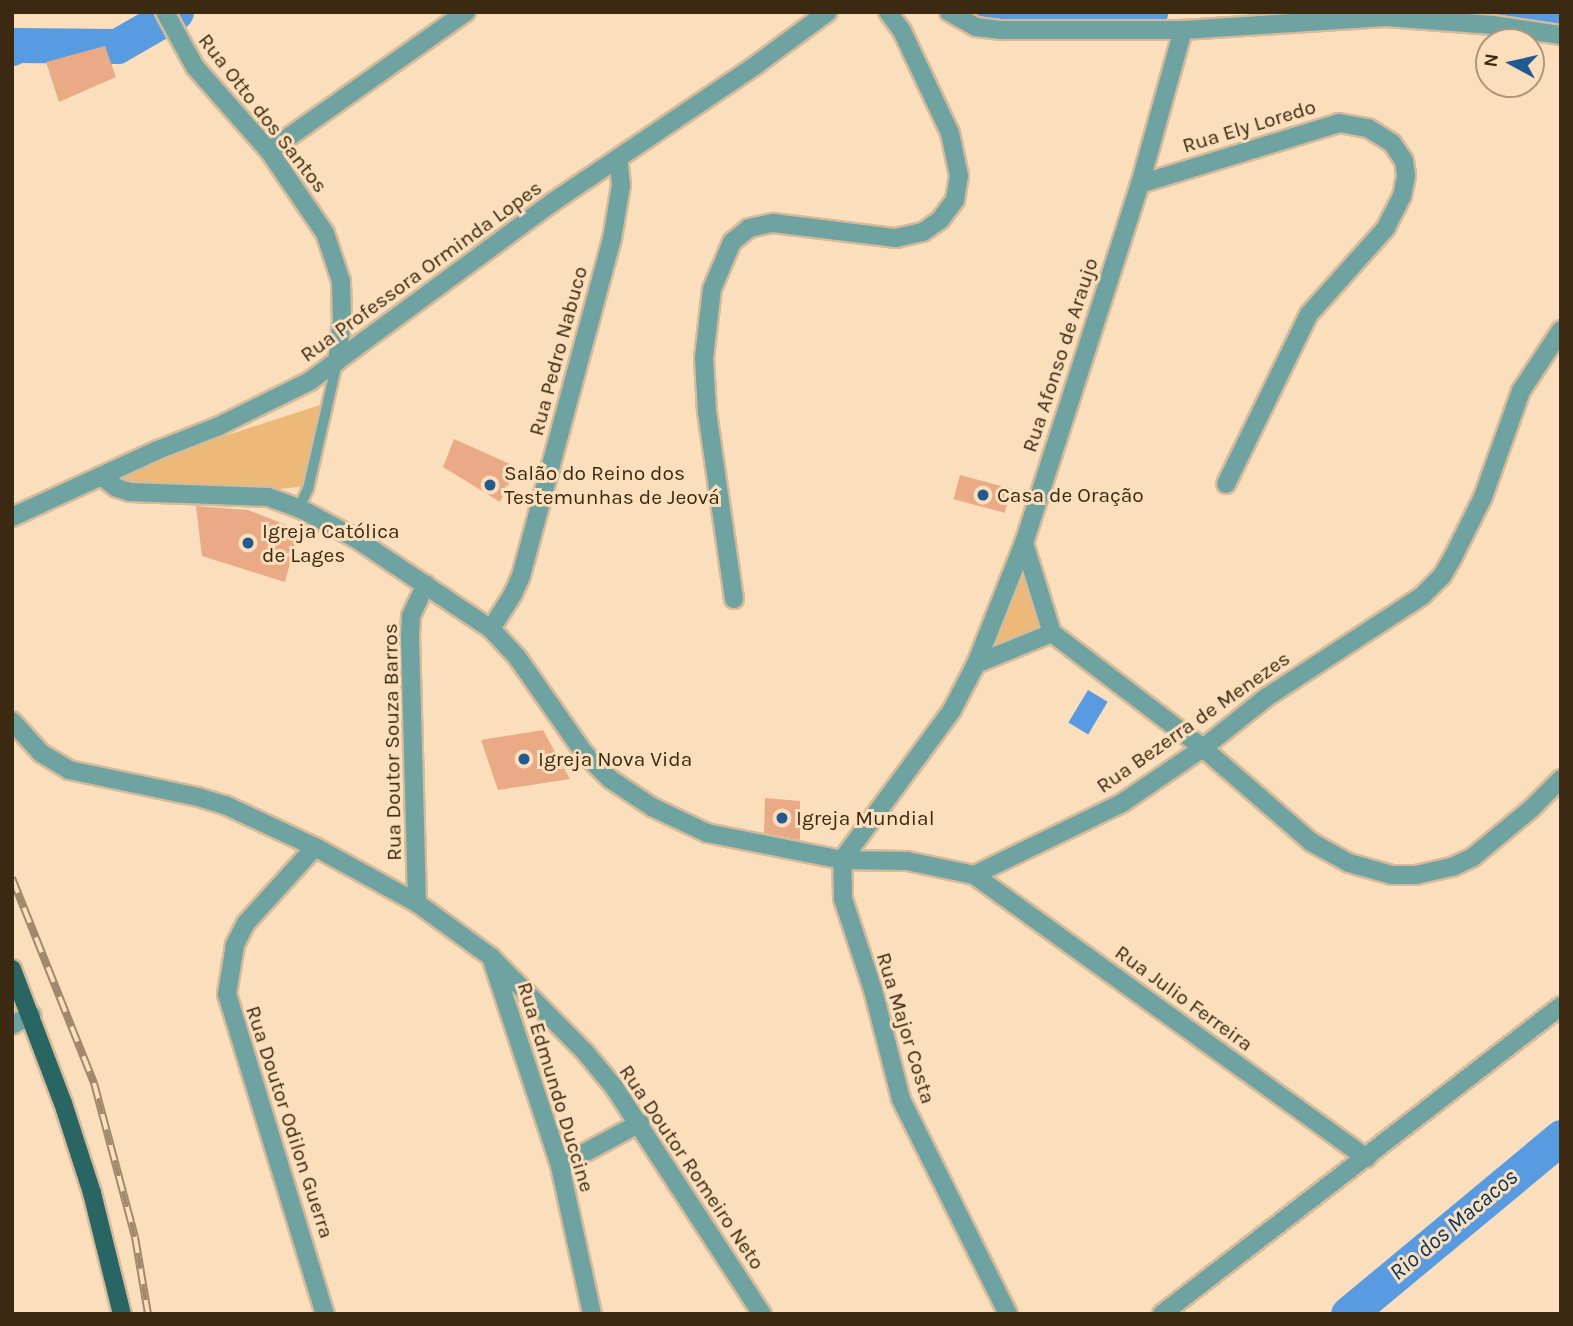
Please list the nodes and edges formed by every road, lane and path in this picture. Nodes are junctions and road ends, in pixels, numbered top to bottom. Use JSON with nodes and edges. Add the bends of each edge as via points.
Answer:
{"nodes":[{"id":1,"x":466,"y":12,"type":"edge"},
{"id":2,"x":828,"y":12,"type":"edge"},
{"id":3,"x":888,"y":12,"type":"edge"},
{"id":4,"x":949,"y":12,"type":"edge"},
{"id":5,"x":169,"y":21,"type":"edge"},
{"id":6,"x":1183,"y":30,"type":"junction"},
{"id":7,"x":1561,"y":35,"type":"edge"},
{"id":8,"x":269,"y":152,"type":"junction"},
{"id":9,"x":618,"y":158,"type":"junction"},
{"id":10,"x":1140,"y":184,"type":"junction"},
{"id":11,"x":1561,"y":330,"type":"edge"},
{"id":12,"x":338,"y":362,"type":"junction"},
{"id":13,"x":101,"y":476,"type":"junction"},
{"id":14,"x":1226,"y":484,"type":"dead end"},
{"id":15,"x":299,"y":508,"type":"junction"},
{"id":16,"x":12,"y":517,"type":"edge"},
{"id":17,"x":1024,"y":543,"type":"junction"},
{"id":18,"x":426,"y":584,"type":"junction"},
{"id":19,"x":734,"y":599,"type":"dead end"},
{"id":20,"x":491,"y":629,"type":"junction"},
{"id":21,"x":1052,"y":633,"type":"junction"},
{"id":22,"x":975,"y":664,"type":"junction"},
{"id":23,"x":12,"y":721,"type":"edge"},
{"id":24,"x":1203,"y":748,"type":"junction"},
{"id":25,"x":1561,"y":779,"type":"edge"},
{"id":26,"x":315,"y":847,"type":"junction"},
{"id":27,"x":842,"y":860,"type":"junction"},
{"id":28,"x":974,"y":875,"type":"junction"},
{"id":29,"x":417,"y":903,"type":"junction"},
{"id":30,"x":491,"y":957,"type":"junction"},
{"id":31,"x":12,"y":969,"type":"edge"},
{"id":32,"x":1561,"y":1006,"type":"edge"},
{"id":33,"x":32,"y":1015,"type":"junction"},
{"id":34,"x":12,"y":1025,"type":"edge"},
{"id":35,"x":640,"y":1123,"type":"junction"},
{"id":36,"x":1367,"y":1157,"type":"junction"},
{"id":37,"x":560,"y":1166,"type":"junction"},
{"id":38,"x":122,"y":1314,"type":"edge"},
{"id":39,"x":325,"y":1314,"type":"edge"},
{"id":40,"x":592,"y":1314,"type":"edge"},
{"id":41,"x":762,"y":1314,"type":"edge"},
{"id":42,"x":1008,"y":1314,"type":"edge"},
{"id":43,"x":1162,"y":1314,"type":"edge"}],
"edges":[{"from":1,"to":8,"type":"street"},
{"from":2,"to":9,"type":"street","name":"Rua Professora Orminda Lopes"},
{"from":3,"to":19,"type":"street","via":[[902,31],[950,133],[958,176],[955,200],[940,220],[923,232],[896,237],[773,223],[749,228],[732,242],[712,289],[704,358],[707,412]]},
{"from":4,"to":6,"type":"street","via":[[976,27],[1002,30]]},
{"from":5,"to":8,"type":"street","name":"Rua Otto dos Santos","via":[[195,67]]},
{"from":6,"to":7,"type":"street","via":[[1386,17]]},
{"from":6,"to":10,"type":"street","name":"Rua Afonso de Araujo"},
{"from":8,"to":12,"type":"street","name":"Rua Otto dos Santos","via":[[325,233],[336,257],[343,302]]},
{"from":9,"to":12,"type":"street","name":"Rua Professora Orminda Lopes"},
{"from":9,"to":20,"type":"street","name":"Rua Pedro Nabuco","via":[[621,185],[612,239],[521,576]]},
{"from":10,"to":14,"type":"street","name":"Rua Ely Loredo","via":[[1339,122],[1368,128],[1392,143],[1404,161],[1402,196],[1386,228],[1308,314]]},
{"from":10,"to":17,"type":"street","name":"Rua Afonso de Araujo"},
{"from":11,"to":24,"type":"street","name":"Rua Bezerra de Menezes","via":[[1521,391],[1483,497],[1442,576],[1422,596],[1267,697]]},
{"from":12,"to":13,"type":"street","name":"Rua Professora Orminda Lopes","via":[[278,398]]},
{"from":12,"to":15,"type":"lane","name":"Rua Otto dos Santos","via":[[308,489]]},
{"from":13,"to":15,"type":"street","via":[[130,492],[251,494]]},
{"from":13,"to":16,"type":"street","name":"Rua Professora Orminda Lopes"},
{"from":15,"to":18,"type":"street"},
{"from":17,"to":21,"type":"street"},
{"from":17,"to":22,"type":"street","name":"Rua Afonso de Araujo"},
{"from":18,"to":20,"type":"street"},
{"from":18,"to":29,"type":"street","name":"Rua Doutor Souza Barros","via":[[411,616],[410,636]]},
{"from":20,"to":27,"type":"street","via":[[517,657],[584,753],[610,779],[707,833]]},
{"from":21,"to":22,"type":"street"},
{"from":21,"to":24,"type":"street"},
{"from":22,"to":27,"type":"street","name":"Rua Afonso de Araujo","via":[[946,719]]},
{"from":23,"to":26,"type":"street","name":"Rua Doutor Romeiro Neto","via":[[41,753],[69,770],[225,805]]},
{"from":24,"to":25,"type":"street","via":[[1311,842],[1349,863],[1392,875],[1416,875],[1473,857]]},
{"from":24,"to":28,"type":"street","name":"Rua Bezerra de Menezes","via":[[1122,803]]},
{"from":26,"to":29,"type":"street","name":"Rua Doutor Romeiro Neto"},
{"from":26,"to":39,"type":"street","name":"Rua Doutor Odilon Guerra","via":[[246,923],[235,945],[226,994]]},
{"from":27,"to":28,"type":"street","via":[[907,860]]},
{"from":27,"to":42,"type":"street","name":"Rua Major Costa","via":[[846,911],[873,990],[901,1099]]},
{"from":28,"to":36,"type":"street","name":"Rua Julio Ferreira"},
{"from":29,"to":30,"type":"street","name":"Rua Doutor Romeiro Neto"},
{"from":30,"to":35,"type":"street","name":"Rua Doutor Romeiro Neto","via":[[584,1052]]},
{"from":30,"to":37,"type":"street","name":"Rua Edmundo Duccine"},
{"from":31,"to":33,"type":"main road"},
{"from":32,"to":36,"type":"street"},
{"from":33,"to":34,"type":"street"},
{"from":33,"to":38,"type":"main road","via":[[92,1194]]},
{"from":35,"to":37,"type":"street"},
{"from":35,"to":41,"type":"street","name":"Rua Doutor Romeiro Neto"},
{"from":36,"to":43,"type":"street"},
{"from":37,"to":40,"type":"street","name":"Rua Edmundo Duccine"}]}
